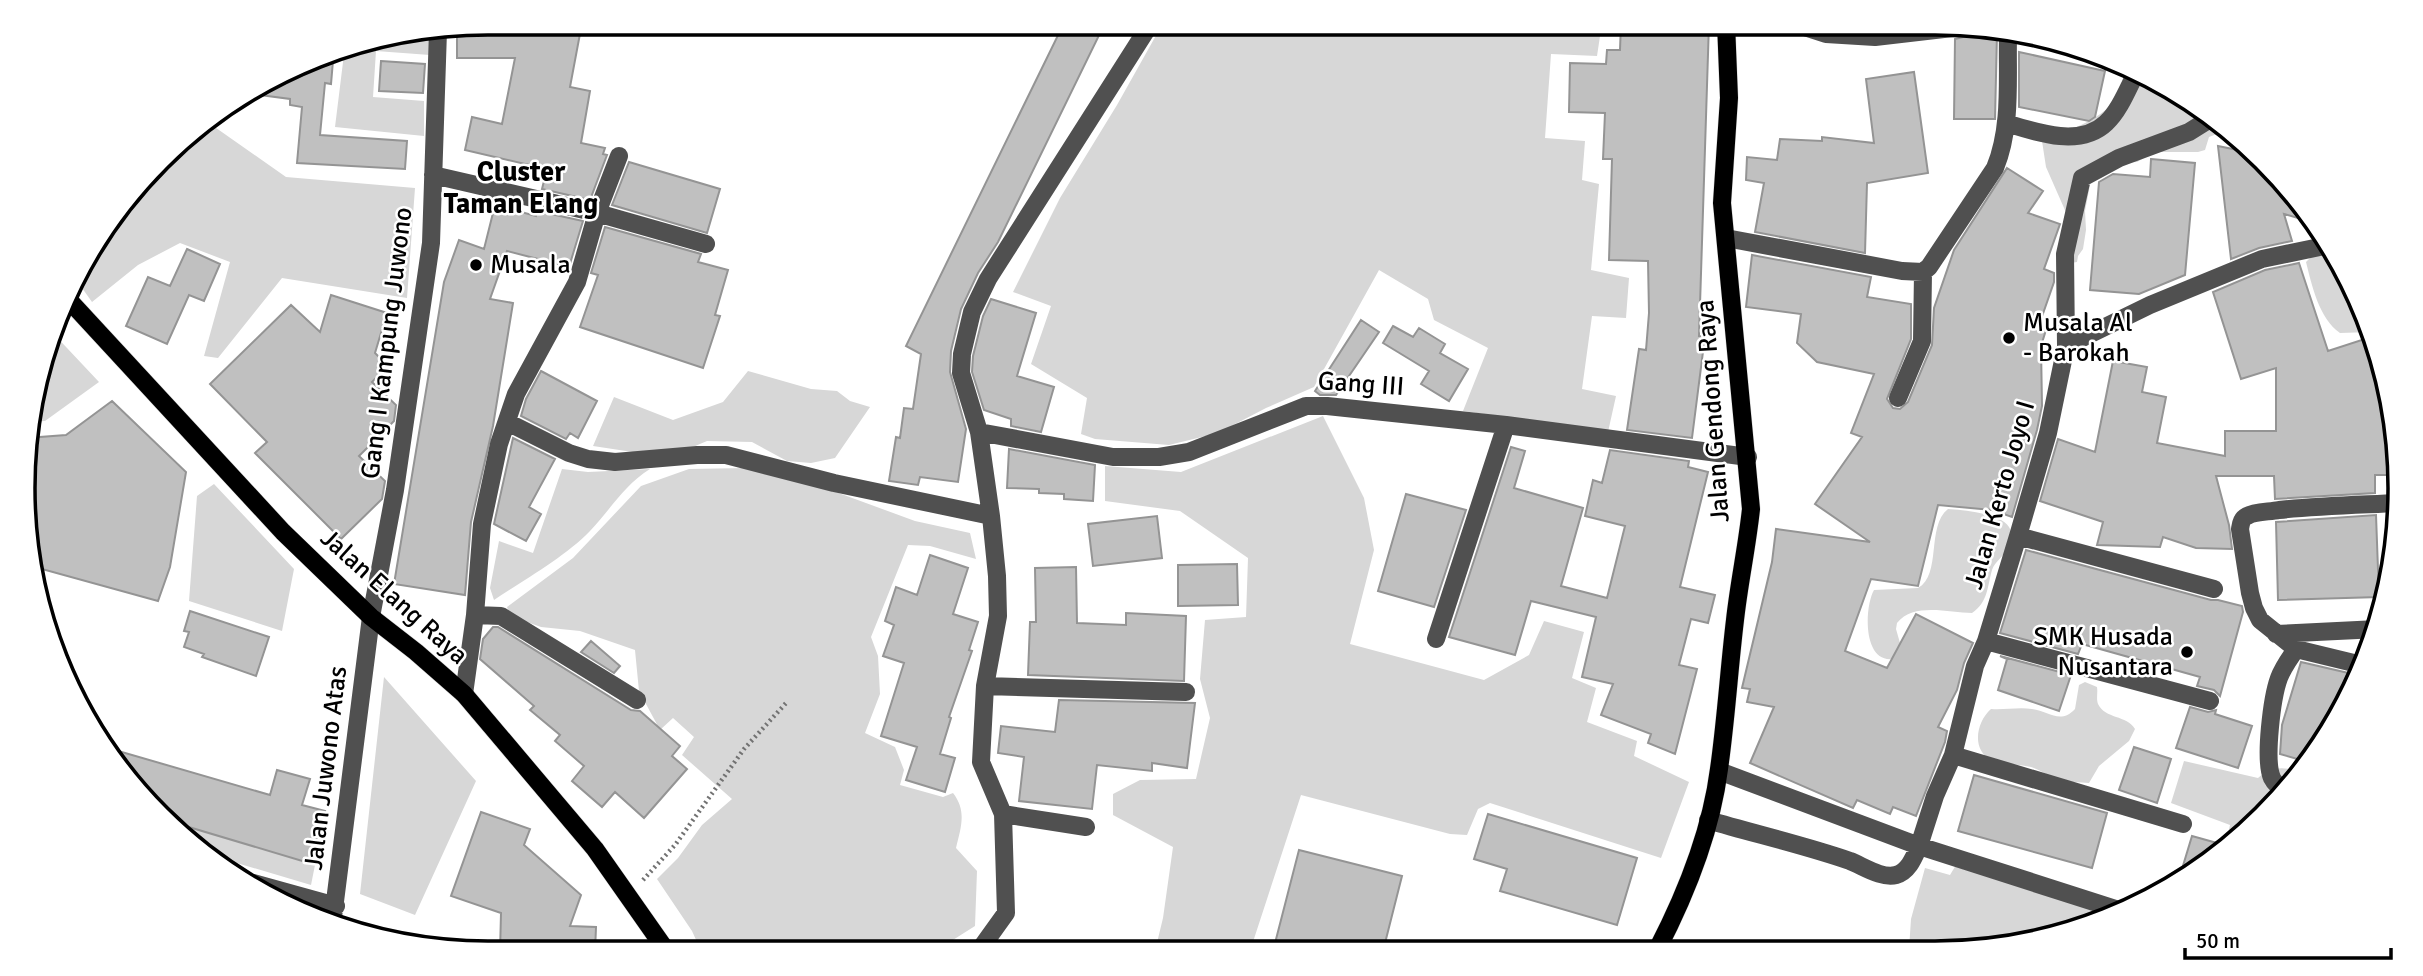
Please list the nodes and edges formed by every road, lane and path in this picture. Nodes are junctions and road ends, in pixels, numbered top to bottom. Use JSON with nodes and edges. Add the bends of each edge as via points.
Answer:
{"nodes":[{"id":1,"x":1143,"y":35,"type":"edge"},
{"id":2,"x":1726,"y":35,"type":"edge"},
{"id":3,"x":1842,"y":35,"type":"edge"},
{"id":4,"x":1892,"y":35,"type":"edge"},
{"id":5,"x":439,"y":38,"type":"edge"},
{"id":6,"x":2008,"y":41,"type":"edge"},
{"id":7,"x":2132,"y":80,"type":"edge"},
{"id":8,"x":2006,"y":123,"type":"junction"},
{"id":9,"x":2203,"y":123,"type":"edge"},
{"id":10,"x":619,"y":156,"type":"dead end"},
{"id":11,"x":433,"y":175,"type":"junction"},
{"id":12,"x":597,"y":214,"type":"junction"},
{"id":13,"x":1726,"y":238,"type":"junction"},
{"id":14,"x":706,"y":244,"type":"dead end"},
{"id":15,"x":2318,"y":247,"type":"edge"},
{"id":16,"x":1923,"y":272,"type":"junction"},
{"id":17,"x":73,"y":306,"type":"edge"},
{"id":18,"x":2066,"y":346,"type":"junction"},
{"id":19,"x":1898,"y":398,"type":"dead end"},
{"id":20,"x":506,"y":422,"type":"junction"},
{"id":21,"x":1506,"y":425,"type":"junction"},
{"id":22,"x":979,"y":432,"type":"junction"},
{"id":23,"x":1748,"y":457,"type":"junction"},
{"id":24,"x":2387,"y":503,"type":"edge"},
{"id":25,"x":991,"y":516,"type":"junction"},
{"id":26,"x":2018,"y":536,"type":"junction"},
{"id":27,"x":2214,"y":589,"type":"dead end"},
{"id":28,"x":475,"y":615,"type":"junction"},
{"id":29,"x":370,"y":617,"type":"junction"},
{"id":30,"x":2365,"y":630,"type":"edge"},
{"id":31,"x":2276,"y":634,"type":"junction"},
{"id":32,"x":1436,"y":639,"type":"dead end"},
{"id":33,"x":1986,"y":640,"type":"junction"},
{"id":34,"x":2296,"y":649,"type":"junction"},
{"id":35,"x":2353,"y":663,"type":"edge"},
{"id":36,"x":985,"y":686,"type":"junction"},
{"id":37,"x":1186,"y":692,"type":"dead end"},
{"id":38,"x":464,"y":694,"type":"junction"},
{"id":39,"x":637,"y":700,"type":"dead end"},
{"id":40,"x":2210,"y":701,"type":"dead end"},
{"id":41,"x":787,"y":702,"type":"dead end"},
{"id":42,"x":1952,"y":755,"type":"junction"},
{"id":43,"x":1719,"y":771,"type":"junction"},
{"id":44,"x":2277,"y":785,"type":"edge"},
{"id":45,"x":1003,"y":814,"type":"junction"},
{"id":46,"x":1708,"y":820,"type":"junction"},
{"id":47,"x":2183,"y":824,"type":"dead end"},
{"id":48,"x":1086,"y":827,"type":"dead end"},
{"id":49,"x":1919,"y":846,"type":"junction"},
{"id":50,"x":283,"y":891,"type":"edge"},
{"id":51,"x":628,"y":896,"type":"junction"},
{"id":52,"x":336,"y":906,"type":"junction"},
{"id":53,"x":2109,"y":907,"type":"edge"},
{"id":54,"x":334,"y":914,"type":"edge"},
{"id":55,"x":660,"y":941,"type":"edge"},
{"id":56,"x":986,"y":941,"type":"edge"},
{"id":57,"x":1662,"y":941,"type":"edge"}],
"edges":[{"from":1,"to":22,"type":"street","via":[[988,279],[972,312],[961,373]]},
{"from":2,"to":13,"type":"main road","name":"Jalan Gendong Raya","via":[[1729,98],[1722,203]]},
{"from":3,"to":4,"type":"street"},
{"from":5,"to":11,"type":"street","name":"Gang I Kampung Juwono"},
{"from":6,"to":8,"type":"street"},
{"from":7,"to":8,"type":"street","via":[[2107,122],[2095,132],[2063,135]]},
{"from":8,"to":16,"type":"street","via":[[1995,167]]},
{"from":9,"to":18,"type":"street","name":"Jalan Kerto Joyo I","via":[[2082,178],[2065,254]]},
{"from":10,"to":12,"type":"street"},
{"from":11,"to":12,"type":"street"},
{"from":11,"to":29,"type":"street","name":"Gang I Kampung Juwono","via":[[432,243],[395,490]]},
{"from":12,"to":14,"type":"street"},
{"from":12,"to":20,"type":"street","via":[[578,282],[516,394]]},
{"from":13,"to":16,"type":"street"},
{"from":13,"to":23,"type":"main road","name":"Jalan Gendong Raya"},
{"from":15,"to":18,"type":"street","via":[[2262,259]]},
{"from":16,"to":19,"type":"street","via":[[1922,341]]},
{"from":17,"to":29,"type":"main road","name":"Jalan Elang Raya","via":[[283,532]]},
{"from":18,"to":26,"type":"street","name":"Jalan Kerto Joyo I","via":[[2048,433]]},
{"from":20,"to":25,"type":"street","via":[[588,459],[615,462],[726,455]]},
{"from":20,"to":28,"type":"street","via":[[482,524]]},
{"from":21,"to":22,"type":"street","name":"Gang III","via":[[1306,406],[1189,452],[1134,458]]},
{"from":21,"to":23,"type":"street","name":"Gang III"},
{"from":21,"to":32,"type":"street"},
{"from":22,"to":25,"type":"street"},
{"from":23,"to":43,"type":"main road","name":"Jalan Gendong Raya","via":[[1752,509]]},
{"from":24,"to":31,"type":"street","via":[[2245,516],[2240,530],[2254,608]]},
{"from":25,"to":36,"type":"street","via":[[998,616]]},
{"from":26,"to":27,"type":"street"},
{"from":26,"to":33,"type":"street","name":"Jalan Kerto Joyo I"},
{"from":28,"to":38,"type":"street"},
{"from":28,"to":39,"type":"street","via":[[501,616]]},
{"from":29,"to":38,"type":"main road","name":"Jalan Elang Raya"},
{"from":29,"to":52,"type":"street","name":"Jalan Juwono Atas"},
{"from":30,"to":31,"type":"street"},
{"from":31,"to":34,"type":"street"},
{"from":33,"to":40,"type":"street"},
{"from":33,"to":42,"type":"street","name":"Jalan Kerto Joyo I"},
{"from":34,"to":35,"type":"street"},
{"from":34,"to":44,"type":"street","via":[[2279,679],[2271,710],[2270,768]]},
{"from":36,"to":37,"type":"street"},
{"from":36,"to":45,"type":"street","via":[[981,762]]},
{"from":38,"to":51,"type":"main road","name":"Jalan Elang Raya","via":[[587,839]]},
{"from":41,"to":51,"type":"path","via":[[744,749],[675,845]]},
{"from":42,"to":47,"type":"street"},
{"from":42,"to":49,"type":"street","name":"Jalan Kerto Joyo I"},
{"from":43,"to":46,"type":"main road","name":"Jalan Gendong Raya"},
{"from":43,"to":49,"type":"street"},
{"from":45,"to":48,"type":"street"},
{"from":45,"to":56,"type":"street","via":[[1006,913]]},
{"from":46,"to":49,"type":"street","name":"Jalan Kerto Joyo I","via":[[1885,875],[1905,870]]},
{"from":46,"to":57,"type":"main road","name":"Jalan Gendong Raya","via":[[1682,901]]},
{"from":49,"to":53,"type":"street"},
{"from":50,"to":52,"type":"street"},
{"from":51,"to":55,"type":"main road","name":"Jalan Elang Raya"},
{"from":52,"to":54,"type":"street","name":"Jalan Juwono Atas"}]}
